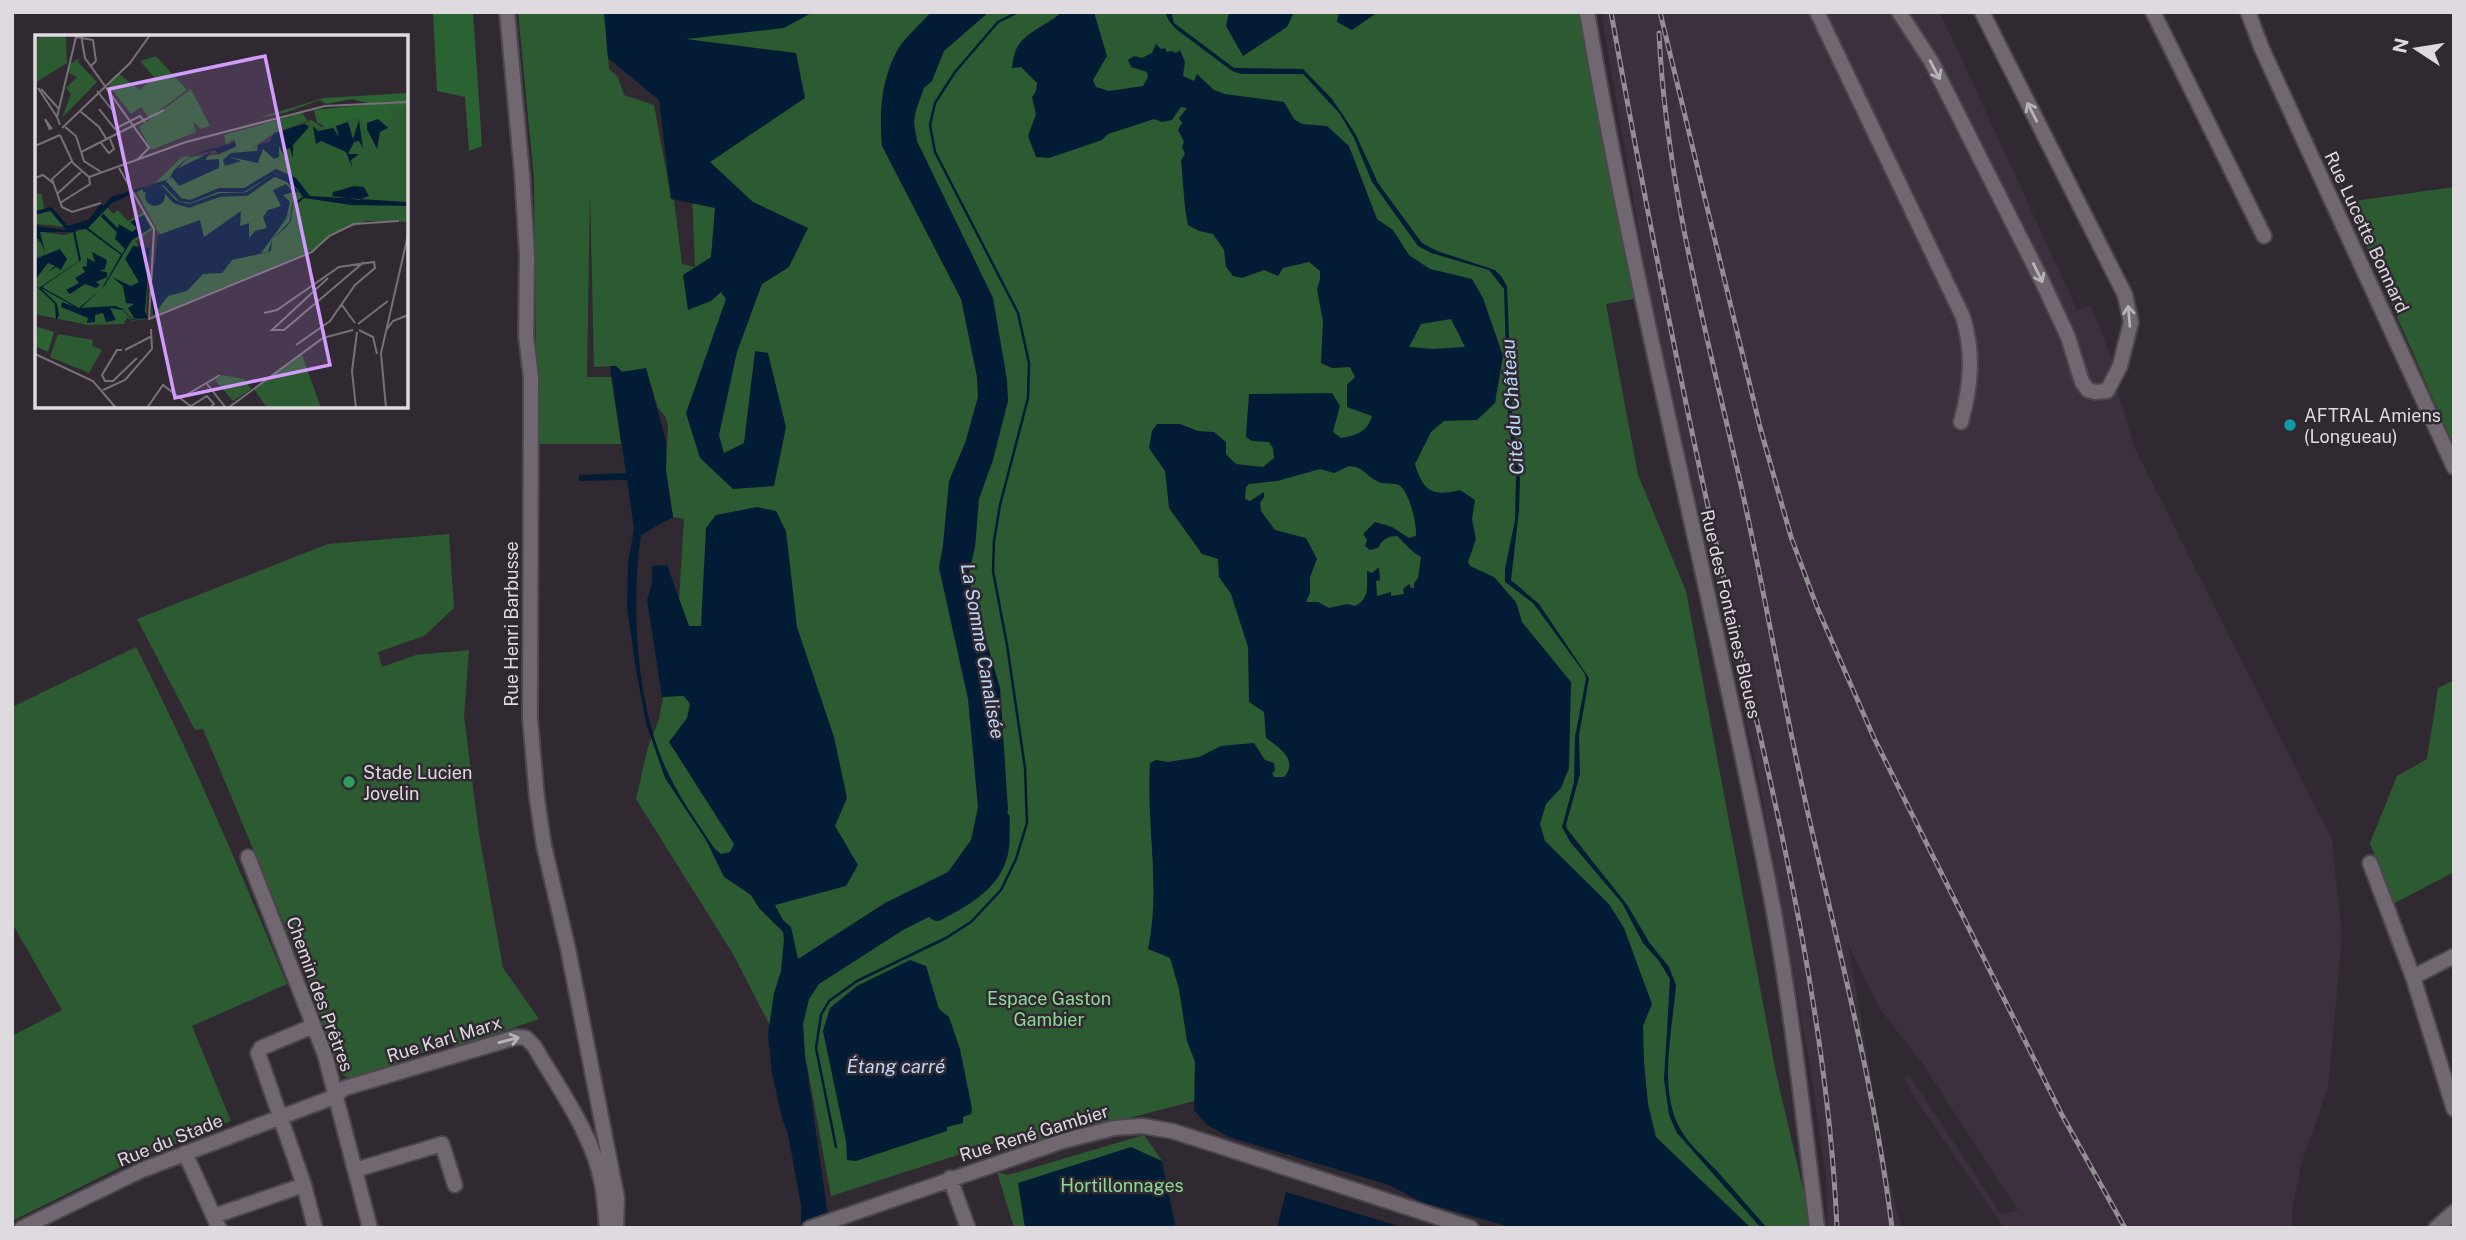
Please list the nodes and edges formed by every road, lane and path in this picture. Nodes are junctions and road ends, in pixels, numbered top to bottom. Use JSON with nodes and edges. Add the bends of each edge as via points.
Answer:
{"nodes":[{"id":1,"x":507,"y":12,"type":"edge"},
{"id":2,"x":1587,"y":12,"type":"edge"},
{"id":3,"x":1817,"y":12,"type":"edge"},
{"id":4,"x":1899,"y":12,"type":"edge"},
{"id":5,"x":1982,"y":12,"type":"edge"},
{"id":6,"x":2153,"y":12,"type":"edge"},
{"id":7,"x":2248,"y":12,"type":"edge"},
{"id":8,"x":2264,"y":236,"type":"dead end"},
{"id":9,"x":1961,"y":422,"type":"dead end"},
{"id":10,"x":2454,"y":467,"type":"edge"},
{"id":11,"x":248,"y":857,"type":"dead end"},
{"id":12,"x":2370,"y":863,"type":"dead end"},
{"id":13,"x":2454,"y":956,"type":"edge"},
{"id":14,"x":2413,"y":977,"type":"junction"},
{"id":15,"x":313,"y":1026,"type":"junction"},
{"id":16,"x":334,"y":1095,"type":"junction"},
{"id":17,"x":2454,"y":1109,"type":"edge"},
{"id":18,"x":280,"y":1118,"type":"junction"},
{"id":19,"x":185,"y":1153,"type":"junction"},
{"id":20,"x":355,"y":1170,"type":"junction"},
{"id":21,"x":950,"y":1178,"type":"junction"},
{"id":22,"x":304,"y":1185,"type":"junction"},
{"id":23,"x":455,"y":1185,"type":"dead end"},
{"id":24,"x":2454,"y":1212,"type":"edge"},
{"id":25,"x":217,"y":1222,"type":"edge"},
{"id":26,"x":22,"y":1228,"type":"edge"},
{"id":27,"x":315,"y":1228,"type":"edge"},
{"id":28,"x":370,"y":1228,"type":"edge"},
{"id":29,"x":607,"y":1228,"type":"edge"},
{"id":30,"x":616,"y":1228,"type":"edge"},
{"id":31,"x":810,"y":1228,"type":"edge"},
{"id":32,"x":968,"y":1228,"type":"edge"},
{"id":33,"x":1471,"y":1228,"type":"edge"},
{"id":34,"x":1817,"y":1228,"type":"edge"},
{"id":35,"x":2436,"y":1228,"type":"edge"}],
"edges":[{"from":1,"to":30,"type":"street","name":"Rue Henri Barbusse","via":[[527,255],[532,742],[544,846],[617,1198]]},
{"from":2,"to":34,"type":"street","name":"Rue des Fontaines Bleues","via":[[1771,898]]},
{"from":3,"to":9,"type":"street","via":[[1963,317],[1972,365]]},
{"from":4,"to":5,"type":"street","one_way":true,"via":[[1931,61],[2042,281],[2068,337],[2082,382],[2095,392],[2107,391],[2120,366],[2131,322],[2125,295]]},
{"from":6,"to":8,"type":"street"},
{"from":7,"to":10,"type":"street","name":"Rue Lucette Bonnard"},
{"from":11,"to":15,"type":"street","name":"Chemin des Prêtres"},
{"from":12,"to":14,"type":"street"},
{"from":13,"to":14,"type":"street"},
{"from":14,"to":17,"type":"street"},
{"from":15,"to":16,"type":"street","name":"Chemin des Prêtres"},
{"from":15,"to":18,"type":"street","via":[[258,1053]]},
{"from":16,"to":18,"type":"street","name":"Rue du Stade"},
{"from":16,"to":20,"type":"street","name":"Chemin des Prêtres"},
{"from":16,"to":29,"type":"street","name":"Rue Karl Marx","one_way":true,"via":[[345,1088],[526,1038],[595,1157]]},
{"from":18,"to":19,"type":"street","name":"Rue du Stade"},
{"from":18,"to":22,"type":"street"},
{"from":19,"to":25,"type":"street"},
{"from":19,"to":26,"type":"street","name":"Rue du Stade"},
{"from":20,"to":23,"type":"street","via":[[442,1144]]},
{"from":20,"to":28,"type":"street","name":"Chemin des Prêtres"},
{"from":21,"to":31,"type":"street","name":"Rue René Gambier"},
{"from":21,"to":32,"type":"street"},
{"from":21,"to":33,"type":"street","name":"Rue René Gambier","via":[[1097,1131],[1143,1126],[1172,1131]]},
{"from":22,"to":25,"type":"street"},
{"from":22,"to":27,"type":"street"},
{"from":24,"to":35,"type":"street"}]}
